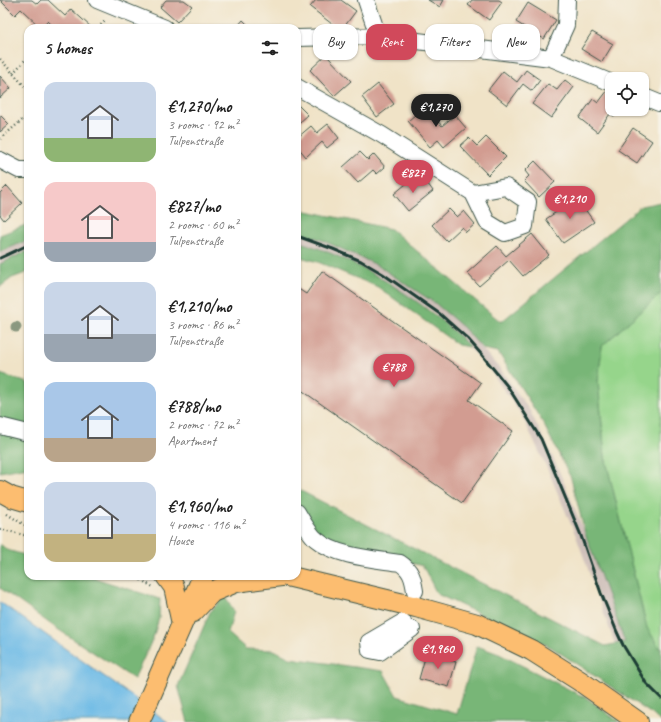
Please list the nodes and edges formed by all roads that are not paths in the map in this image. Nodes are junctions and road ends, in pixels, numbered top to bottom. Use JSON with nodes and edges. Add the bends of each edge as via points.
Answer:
{"nodes":[{"id":1,"x":97,"y":0,"type":"edge"},
{"id":2,"x":366,"y":0,"type":"edge"},
{"id":3,"x":567,"y":0,"type":"edge"},
{"id":4,"x":155,"y":24,"type":"edge"},
{"id":5,"x":374,"y":24,"type":"edge"},
{"id":6,"x":366,"y":36,"type":"edge"},
{"id":7,"x":301,"y":38,"type":"edge"},
{"id":8,"x":417,"y":41,"type":"edge"},
{"id":9,"x":551,"y":58,"type":"junction"},
{"id":10,"x":605,"y":80,"type":"edge"},
{"id":11,"x":301,"y":90,"type":"edge"},
{"id":12,"x":649,"y":99,"type":"edge"},
{"id":13,"x":659,"y":103,"type":"dead end"},
{"id":14,"x":0,"y":160,"type":"edge"},
{"id":15,"x":24,"y":170,"type":"edge"},
{"id":16,"x":473,"y":193,"type":"dead end"},
{"id":17,"x":0,"y":426,"type":"edge"},
{"id":18,"x":24,"y":432,"type":"edge"},
{"id":19,"x":301,"y":518,"type":"edge"},
{"id":20,"x":301,"y":579,"type":"edge"},
{"id":21,"x":169,"y":580,"type":"edge"},
{"id":22,"x":201,"y":580,"type":"edge"},
{"id":23,"x":251,"y":580,"type":"edge"},
{"id":24,"x":415,"y":591,"type":"dead end"},
{"id":25,"x":182,"y":624,"type":"junction"},
{"id":26,"x":139,"y":722,"type":"edge"},
{"id":27,"x":638,"y":722,"type":"edge"}],
"edges":[{"from":1,"to":4,"type":"street"},
{"from":2,"to":5,"type":"street"},
{"from":3,"to":9,"type":"street","via":[[566,25]]},
{"from":6,"to":7,"type":"street"},
{"from":8,"to":9,"type":"street"},
{"from":9,"to":10,"type":"street"},
{"from":11,"to":16,"type":"street","via":[[382,135]]},
{"from":12,"to":13,"type":"street"},
{"from":14,"to":15,"type":"street"},
{"from":17,"to":18,"type":"street"},
{"from":19,"to":24,"type":"street","via":[[316,540],[332,548],[349,554],[400,563],[407,568],[413,579]]},
{"from":20,"to":27,"type":"main road","via":[[477,624],[531,650]]},
{"from":21,"to":25,"type":"main road","via":[[174,587]]},
{"from":22,"to":25,"type":"main road"},
{"from":23,"to":25,"type":"main road","via":[[236,582],[212,592]]},
{"from":25,"to":26,"type":"main road"}]}
